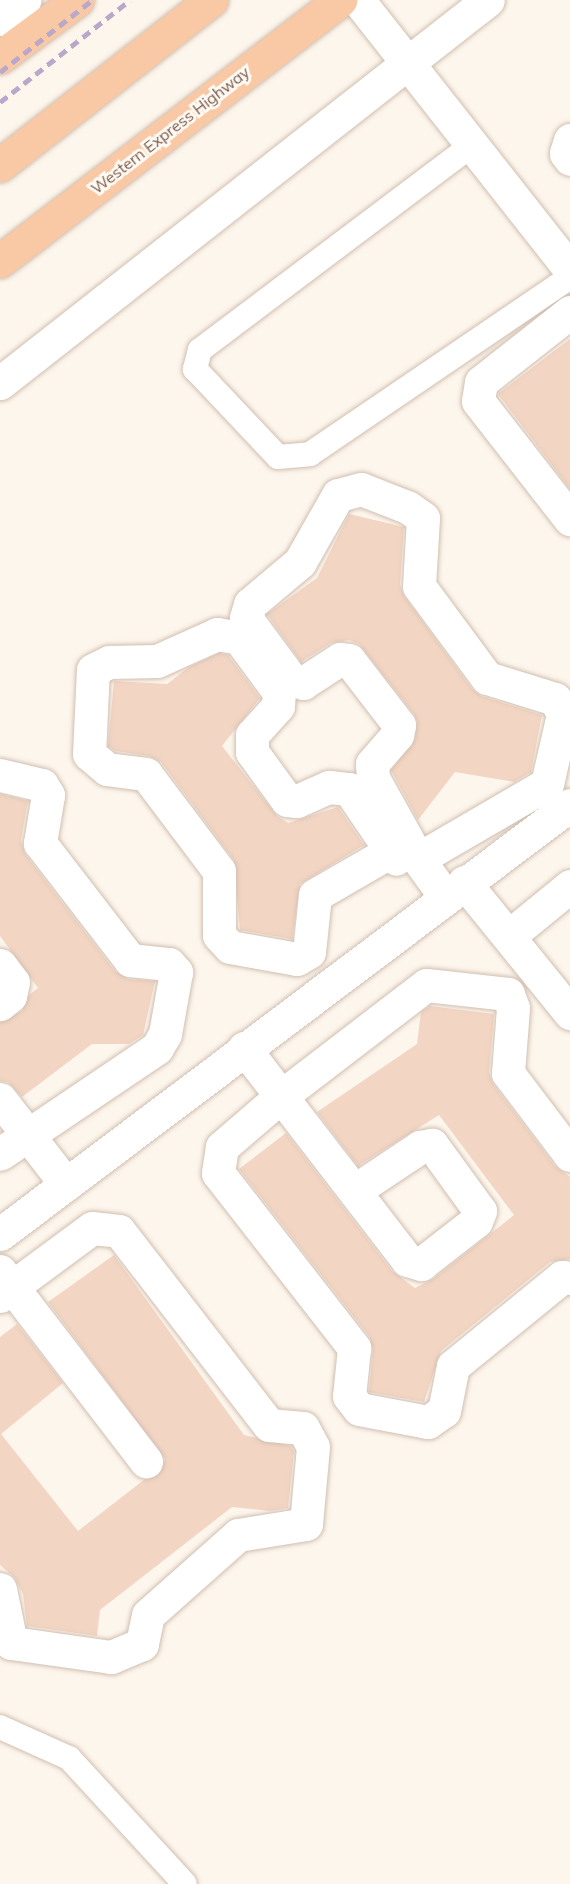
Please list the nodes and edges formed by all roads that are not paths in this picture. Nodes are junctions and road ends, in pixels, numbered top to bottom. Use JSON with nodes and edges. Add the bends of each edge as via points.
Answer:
{"nodes":[{"id":1,"x":24,"y":0,"type":"edge"},
{"id":2,"x":77,"y":0,"type":"edge"},
{"id":3,"x":211,"y":0,"type":"edge"},
{"id":4,"x":340,"y":0,"type":"edge"},
{"id":5,"x":358,"y":0,"type":"edge"},
{"id":6,"x":488,"y":0,"type":"edge"},
{"id":7,"x":0,"y":19,"type":"edge"},
{"id":8,"x":0,"y":57,"type":"edge"},
{"id":9,"x":406,"y":64,"type":"junction"},
{"id":10,"x":570,"y":140,"type":"edge"},
{"id":11,"x":472,"y":145,"type":"junction"},
{"id":12,"x":570,"y":159,"type":"edge"},
{"id":13,"x":0,"y":165,"type":"edge"},
{"id":14,"x":0,"y":261,"type":"edge"},
{"id":15,"x":570,"y":269,"type":"edge"},
{"id":16,"x":570,"y":277,"type":"edge"},
{"id":17,"x":566,"y":321,"type":"edge"},
{"id":18,"x":0,"y":382,"type":"edge"},
{"id":19,"x":570,"y":519,"type":"edge"},
{"id":20,"x":0,"y":775,"type":"edge"},
{"id":21,"x":570,"y":805,"type":"edge"},
{"id":22,"x":405,"y":855,"type":"junction"},
{"id":23,"x":570,"y":886,"type":"edge"},
{"id":24,"x":446,"y":895,"type":"junction"},
{"id":25,"x":509,"y":936,"type":"junction"},
{"id":26,"x":0,"y":965,"type":"edge"},
{"id":27,"x":0,"y":1004,"type":"edge"},
{"id":28,"x":570,"y":1013,"type":"edge"},
{"id":29,"x":244,"y":1048,"type":"junction"},
{"id":30,"x":280,"y":1097,"type":"junction"},
{"id":31,"x":0,"y":1099,"type":"edge"},
{"id":32,"x":27,"y":1135,"type":"junction"},
{"id":33,"x":0,"y":1154,"type":"edge"},
{"id":34,"x":570,"y":1155,"type":"edge"},
{"id":35,"x":66,"y":1184,"type":"junction"},
{"id":36,"x":354,"y":1191,"type":"dead end"},
{"id":37,"x":0,"y":1234,"type":"edge"},
{"id":38,"x":570,"y":1278,"type":"edge"},
{"id":39,"x":4,"y":1284,"type":"edge"},
{"id":40,"x":146,"y":1461,"type":"dead end"},
{"id":41,"x":0,"y":1589,"type":"edge"},
{"id":42,"x":0,"y":1727,"type":"edge"},
{"id":43,"x":185,"y":1884,"type":"edge"}],
"edges":[{"from":1,"to":7,"type":"street"},
{"from":2,"to":8,"type":"highway"},
{"from":3,"to":13,"type":"highway"},
{"from":4,"to":14,"type":"highway","name":"Western Express Highway"},
{"from":5,"to":9,"type":"street"},
{"from":6,"to":9,"type":"street"},
{"from":9,"to":11,"type":"street"},
{"from":9,"to":18,"type":"street"},
{"from":10,"to":12,"type":"street","via":[[566,153]]},
{"from":11,"to":15,"type":"street"},
{"from":11,"to":16,"type":"lane","via":[[200,350],[195,369],[278,457],[310,453]]},
{"from":17,"to":19,"type":"street","via":[[481,382],[478,401]]},
{"from":20,"to":32,"type":"street","via":[[42,784],[48,795],[40,843],[129,960],[169,964],[176,972],[165,1034],[157,1048]]},
{"from":21,"to":24,"type":"street"},
{"from":22,"to":22,"type":"street","via":[[349,789],[329,787],[297,801],[287,800],[252,753],[252,735],[278,706],[279,692],[239,638],[217,634],[157,661],[110,662],[93,670],[89,754],[107,769],[146,774],[219,871],[219,935],[230,947],[297,959],[303,956],[309,952],[315,895]]},
{"from":22,"to":22,"type":"street","via":[[373,778],[372,764],[397,735],[399,725],[350,660],[340,659],[303,683],[291,679],[246,618],[250,604],[300,562],[338,495],[361,489],[407,507],[423,518],[419,586],[487,678],[555,699],[563,714],[547,784]]},
{"from":22,"to":24,"type":"street"},
{"from":23,"to":25,"type":"street"},
{"from":24,"to":25,"type":"street"},
{"from":24,"to":29,"type":"street"},
{"from":25,"to":28,"type":"street"},
{"from":26,"to":27,"type":"street","via":[[14,982],[10,996]]},
{"from":29,"to":30,"type":"street"},
{"from":29,"to":35,"type":"street"},
{"from":30,"to":34,"type":"street","via":[[426,985],[508,994],[513,1008],[508,1073]]},
{"from":30,"to":36,"type":"street"},
{"from":30,"to":38,"type":"street","via":[[222,1147],[218,1173],[354,1347],[349,1396],[359,1408],[428,1422],[444,1411],[453,1366],[562,1277]]},
{"from":31,"to":32,"type":"street"},
{"from":32,"to":33,"type":"street"},
{"from":32,"to":35,"type":"street"},
{"from":35,"to":37,"type":"street"},
{"from":39,"to":40,"type":"street"},
{"from":39,"to":41,"type":"street","via":[[92,1227],[119,1231],[269,1425],[303,1428],[314,1447],[306,1524],[238,1535],[148,1615],[142,1644],[111,1657],[10,1643]]},
{"from":42,"to":43,"type":"lane","via":[[69,1758]]}]}
